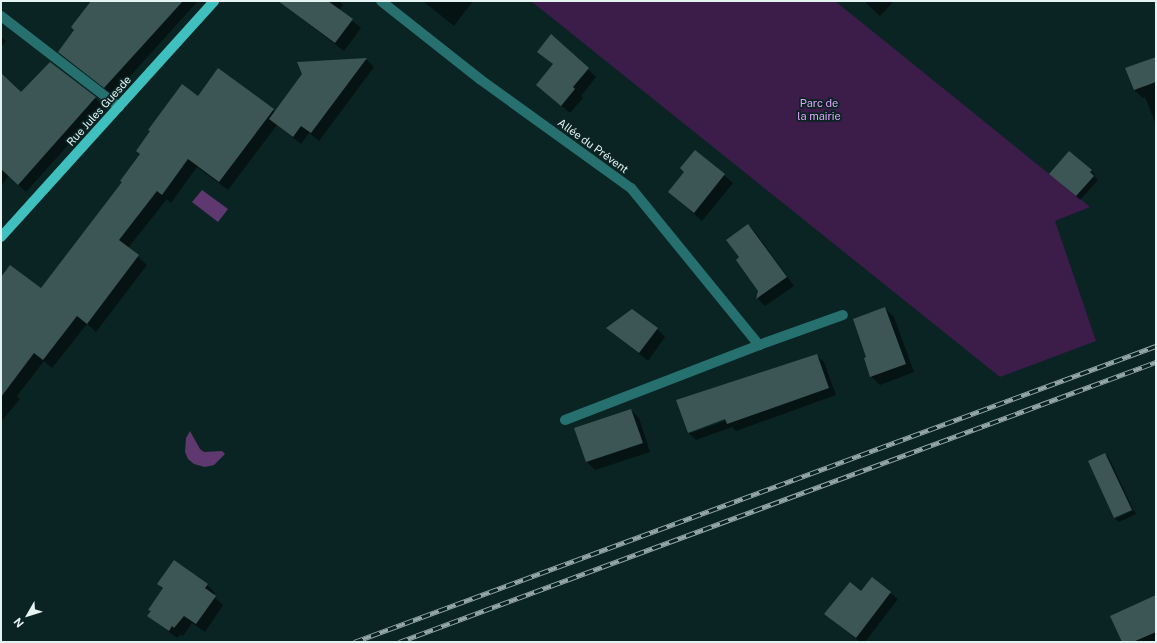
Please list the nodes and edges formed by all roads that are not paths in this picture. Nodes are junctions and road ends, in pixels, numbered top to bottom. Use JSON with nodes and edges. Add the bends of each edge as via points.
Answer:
{"nodes":[{"id":1,"x":214,"y":1,"type":"edge"},
{"id":2,"x":381,"y":1,"type":"edge"},
{"id":3,"x":1,"y":16,"type":"edge"},
{"id":4,"x":119,"y":107,"type":"junction"},
{"id":5,"x":1,"y":238,"type":"edge"},
{"id":6,"x":844,"y":315,"type":"dead end"},
{"id":7,"x":758,"y":345,"type":"junction"},
{"id":8,"x":565,"y":420,"type":"dead end"}],
"edges":[{"from":1,"to":4,"type":"main road","name":"Rue Jules Guesde"},
{"from":2,"to":7,"type":"street","name":"Allée du Prévent","via":[[481,80],[632,188]]},
{"from":3,"to":4,"type":"street"},
{"from":4,"to":5,"type":"main road","name":"Rue Jules Guesde"},
{"from":6,"to":7,"type":"street"},
{"from":7,"to":8,"type":"street"}]}
